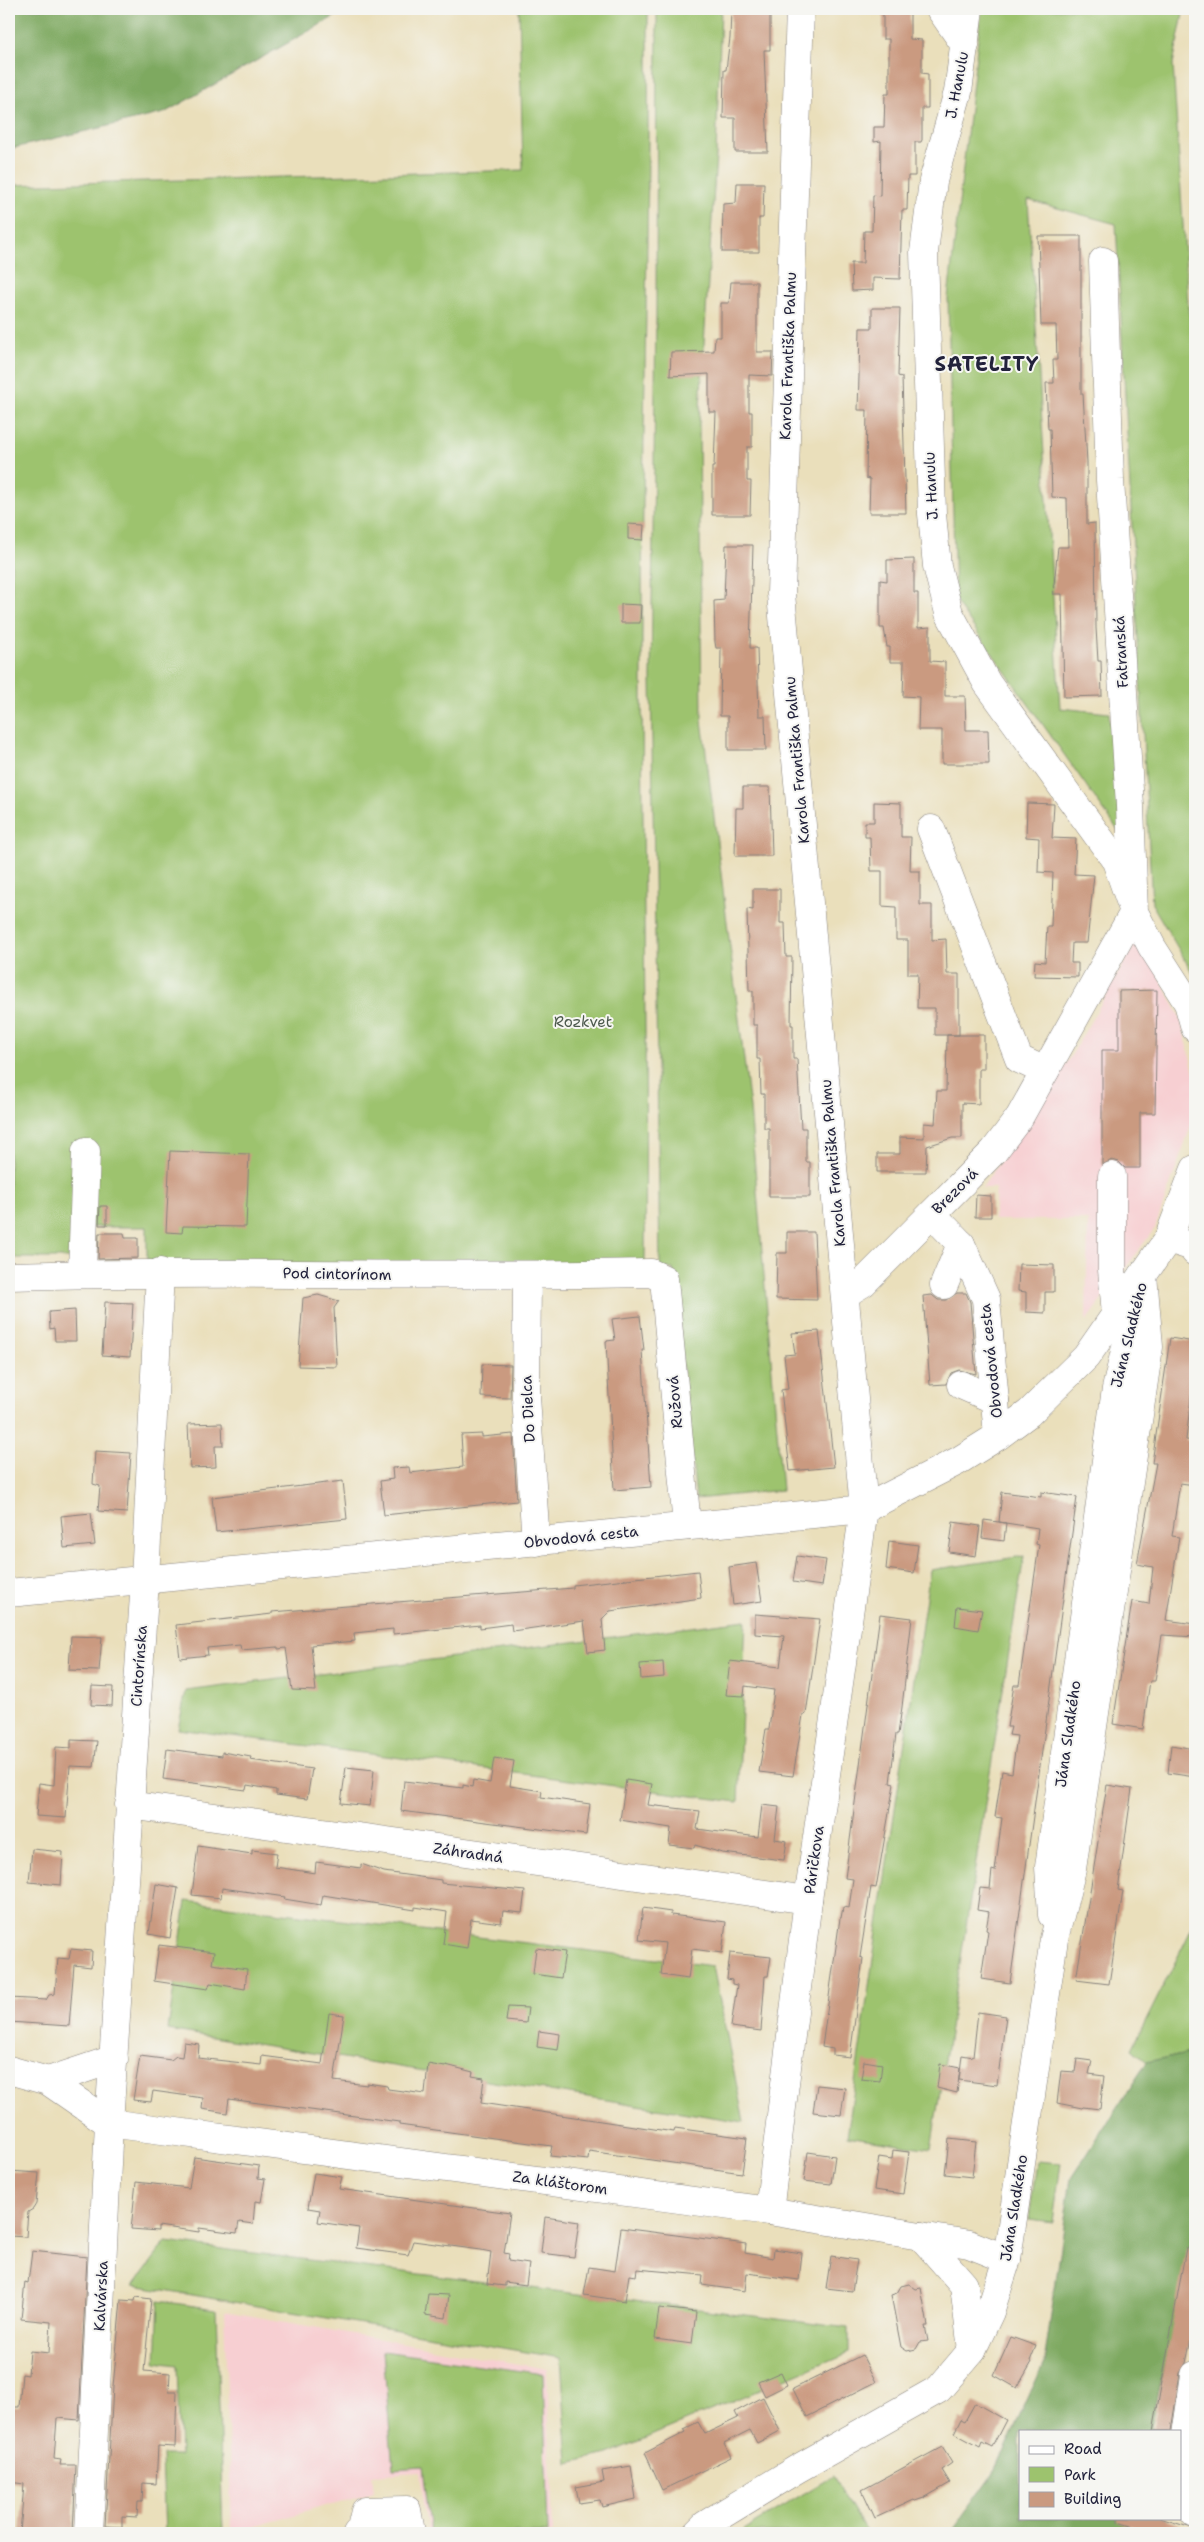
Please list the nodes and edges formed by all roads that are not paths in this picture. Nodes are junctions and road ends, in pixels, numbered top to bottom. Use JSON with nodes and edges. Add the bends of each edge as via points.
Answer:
{"nodes":[{"id":1,"x":800,"y":9,"type":"edge"},
{"id":2,"x":940,"y":9,"type":"edge"},
{"id":3,"x":969,"y":9,"type":"edge"},
{"id":4,"x":965,"y":45,"type":"junction"},
{"id":5,"x":1103,"y":261,"type":"dead end"},
{"id":6,"x":931,"y":829,"type":"dead end"},
{"id":7,"x":1134,"y":912,"type":"junction"},
{"id":8,"x":1195,"y":1028,"type":"edge"},
{"id":9,"x":1046,"y":1071,"type":"junction"},
{"id":10,"x":86,"y":1150,"type":"dead end"},
{"id":11,"x":1195,"y":1168,"type":"edge"},
{"id":12,"x":1112,"y":1176,"type":"dead end"},
{"id":13,"x":932,"y":1214,"type":"junction"},
{"id":14,"x":1168,"y":1239,"type":"junction"},
{"id":15,"x":961,"y":1244,"type":"junction"},
{"id":16,"x":1195,"y":1252,"type":"edge"},
{"id":17,"x":160,"y":1272,"type":"junction"},
{"id":18,"x":82,"y":1274,"type":"junction"},
{"id":19,"x":1144,"y":1275,"type":"junction"},
{"id":20,"x":9,"y":1276,"type":"edge"},
{"id":21,"x":527,"y":1276,"type":"junction"},
{"id":22,"x":664,"y":1279,"type":"joint"},
{"id":23,"x":944,"y":1285,"type":"dead end"},
{"id":24,"x":845,"y":1294,"type":"junction"},
{"id":25,"x":1116,"y":1314,"type":"junction"},
{"id":26,"x":961,"y":1385,"type":"dead end"},
{"id":27,"x":995,"y":1400,"type":"junction"},
{"id":28,"x":998,"y":1436,"type":"junction"},
{"id":29,"x":864,"y":1509,"type":"junction"},
{"id":30,"x":687,"y":1526,"type":"junction"},
{"id":31,"x":536,"y":1542,"type":"junction"},
{"id":32,"x":145,"y":1580,"type":"junction"},
{"id":33,"x":9,"y":1593,"type":"edge"},
{"id":34,"x":129,"y":1805,"type":"junction"},
{"id":35,"x":808,"y":1900,"type":"junction"},
{"id":36,"x":114,"y":2059,"type":"junction"},
{"id":37,"x":9,"y":2070,"type":"edge"},
{"id":38,"x":48,"y":2081,"type":"junction"},
{"id":39,"x":109,"y":2123,"type":"junction"},
{"id":40,"x":769,"y":2211,"type":"junction"},
{"id":41,"x":921,"y":2236,"type":"junction"},
{"id":42,"x":1007,"y":2260,"type":"junction"},
{"id":43,"x":972,"y":2350,"type":"junction"},
{"id":44,"x":1195,"y":2375,"type":"edge"},
{"id":45,"x":1182,"y":2461,"type":"edge"},
{"id":46,"x":1182,"y":2495,"type":"edge"},
{"id":47,"x":1195,"y":2514,"type":"edge"},
{"id":48,"x":702,"y":2531,"type":"edge"},
{"id":49,"x":89,"y":2533,"type":"edge"}],
"edges":[{"from":1,"to":24,"type":"street","name":"Karola Františka Palmu","via":[[781,594]]},
{"from":2,"to":4,"type":"street"},
{"from":3,"to":4,"type":"street","name":"J. Hanulu"},
{"from":4,"to":7,"type":"street","name":"J. Hanulu","via":[[958,92],[933,182],[924,252],[932,514],[937,566],[949,613],[987,682],[1116,861]]},
{"from":5,"to":7,"type":"street","name":"Fatranská","via":[[1110,480]]},
{"from":6,"to":9,"type":"street","via":[[1019,1058]]},
{"from":7,"to":8,"type":"street","name":"Fatranská","via":[[1188,1003]]},
{"from":7,"to":9,"type":"street","name":"Brezová"},
{"from":9,"to":13,"type":"street","name":"Brezová","via":[[1019,1118],[994,1151]]},
{"from":10,"to":18,"type":"street"},
{"from":11,"to":14,"type":"street","name":"Obvodová cesta"},
{"from":12,"to":25,"type":"street","via":[[1112,1270]]},
{"from":13,"to":15,"type":"street","name":"Obvodová cesta"},
{"from":13,"to":24,"type":"street","name":"Brezová","via":[[864,1283]]},
{"from":14,"to":16,"type":"street","via":[[1193,1247]]},
{"from":14,"to":19,"type":"street","name":"Obvodová cesta"},
{"from":15,"to":23,"type":"street"},
{"from":15,"to":27,"type":"street","name":"Obvodová cesta","via":[[986,1299]]},
{"from":17,"to":18,"type":"street","name":"Pod cintorínom"},
{"from":17,"to":21,"type":"street","name":"Pod cintorínom"},
{"from":17,"to":32,"type":"street","name":"Cintorínska"},
{"from":18,"to":20,"type":"street","name":"Pod cintorínom"},
{"from":19,"to":25,"type":"street","name":"Obvodová cesta"},
{"from":19,"to":42,"type":"street","name":"Jána Sladkého","via":[[1116,1389],[1049,1867],[1054,1939]]},
{"from":21,"to":22,"type":"street","name":"Pod cintorínom","via":[[651,1273]]},
{"from":21,"to":31,"type":"street","name":"Do Dielca","via":[[526,1396]]},
{"from":22,"to":30,"type":"street","name":"Ružová"},
{"from":24,"to":29,"type":"street","name":"Karola Františka Palmu"},
{"from":25,"to":28,"type":"street","name":"Obvodová cesta","via":[[1086,1357],[1029,1413]]},
{"from":26,"to":27,"type":"street"},
{"from":27,"to":28,"type":"street","name":"Obvodová cesta"},
{"from":28,"to":29,"type":"street","name":"Obvodová cesta","via":[[958,1462]]},
{"from":29,"to":30,"type":"street","name":"Obvodová cesta"},
{"from":29,"to":35,"type":"street","name":"Páričkova"},
{"from":30,"to":31,"type":"street","name":"Obvodová cesta"},
{"from":31,"to":32,"type":"street","name":"Obvodová cesta"},
{"from":32,"to":33,"type":"street","name":"Obvodová cesta"},
{"from":32,"to":34,"type":"street","name":"Cintorínska"},
{"from":34,"to":35,"type":"street","name":"Záhradná"},
{"from":34,"to":36,"type":"street","name":"Cintorínska"},
{"from":35,"to":40,"type":"street","name":"Páričkova"},
{"from":36,"to":38,"type":"street"},
{"from":36,"to":39,"type":"street","name":"Kalvárska"},
{"from":37,"to":38,"type":"street"},
{"from":38,"to":39,"type":"street"},
{"from":39,"to":40,"type":"street","name":"Za kláštorom"},
{"from":39,"to":49,"type":"street","name":"Kalvárska"},
{"from":40,"to":41,"type":"street","name":"Za kláštorom"},
{"from":41,"to":42,"type":"street","name":"Za kláštorom","via":[[969,2244]]},
{"from":41,"to":43,"type":"street","via":[[964,2285]]},
{"from":42,"to":43,"type":"street","name":"Jána Sladkého","via":[[990,2312]]},
{"from":43,"to":48,"type":"street","name":"Jána Sladkého","via":[[939,2388],[798,2468]]},
{"from":44,"to":45,"type":"street"},
{"from":46,"to":47,"type":"street"}]}
